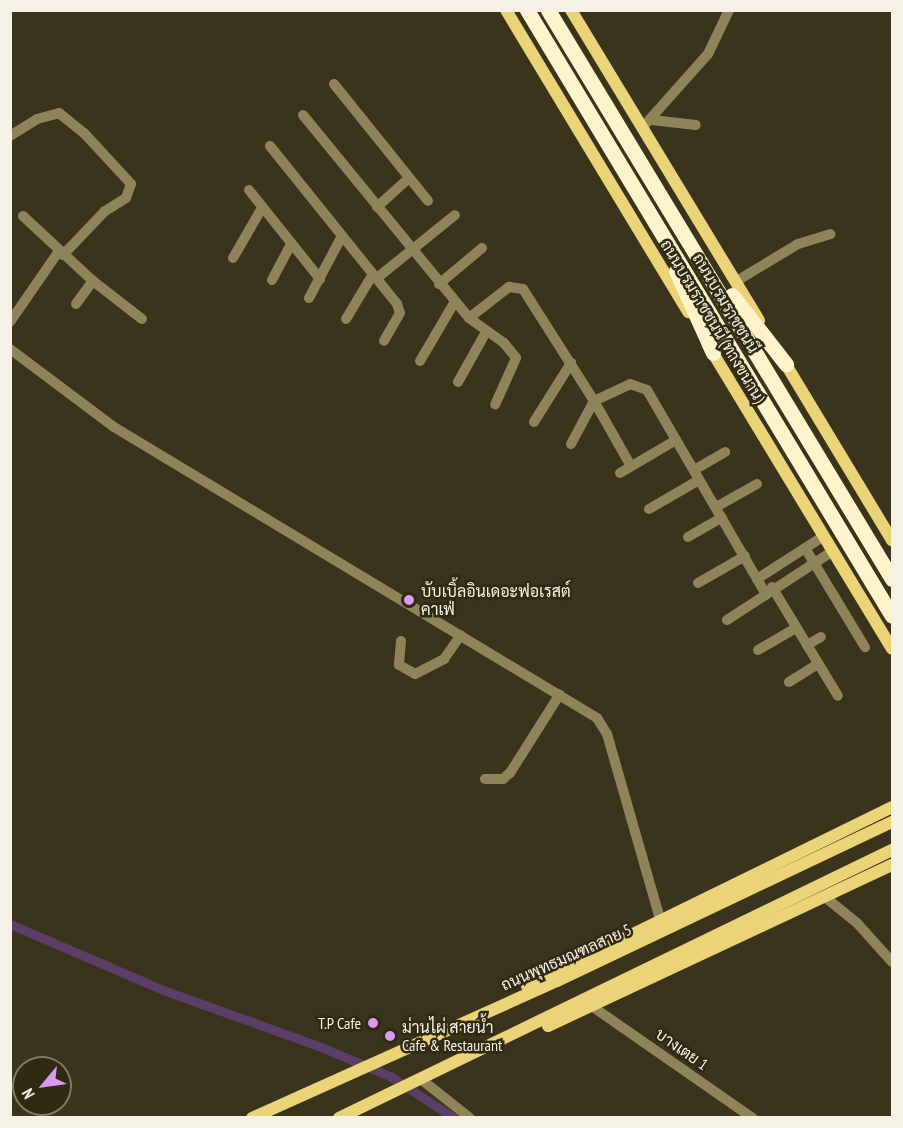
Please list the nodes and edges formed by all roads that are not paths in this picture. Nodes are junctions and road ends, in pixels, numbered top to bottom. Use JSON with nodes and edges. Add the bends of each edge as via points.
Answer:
{"nodes":[{"id":1,"x":506,"y":10,"type":"edge"},
{"id":2,"x":527,"y":10,"type":"edge"},
{"id":3,"x":548,"y":10,"type":"edge"},
{"id":4,"x":571,"y":10,"type":"edge"},
{"id":5,"x":729,"y":10,"type":"edge"},
{"id":6,"x":334,"y":84,"type":"dead end"},
{"id":7,"x":303,"y":115,"type":"dead end"},
{"id":8,"x":647,"y":124,"type":"junction"},
{"id":9,"x":696,"y":125,"type":"dead end"},
{"id":10,"x":10,"y":136,"type":"edge"},
{"id":11,"x":270,"y":146,"type":"dead end"},
{"id":12,"x":409,"y":178,"type":"junction"},
{"id":13,"x":249,"y":190,"type":"dead end"},
{"id":14,"x":657,"y":190,"type":"junction"},
{"id":15,"x":428,"y":201,"type":"dead end"},
{"id":16,"x":645,"y":204,"type":"junction"},
{"id":17,"x":377,"y":207,"type":"junction"},
{"id":18,"x":262,"y":208,"type":"junction"},
{"id":19,"x":455,"y":215,"type":"dead end"},
{"id":20,"x":23,"y":216,"type":"dead end"},
{"id":21,"x":831,"y":234,"type":"dead end"},
{"id":22,"x":342,"y":236,"type":"junction"},
{"id":23,"x":291,"y":245,"type":"junction"},
{"id":24,"x":482,"y":248,"type":"dead end"},
{"id":25,"x":412,"y":249,"type":"junction"},
{"id":26,"x":61,"y":253,"type":"junction"},
{"id":27,"x":232,"y":258,"type":"dead end"},
{"id":28,"x":375,"y":276,"type":"junction"},
{"id":29,"x":320,"y":279,"type":"junction"},
{"id":30,"x":272,"y":280,"type":"dead end"},
{"id":31,"x":93,"y":281,"type":"junction"},
{"id":32,"x":735,"y":282,"type":"junction"},
{"id":33,"x":439,"y":284,"type":"junction"},
{"id":34,"x":309,"y":298,"type":"dead end"},
{"id":35,"x":454,"y":303,"type":"junction"},
{"id":36,"x":76,"y":304,"type":"dead end"},
{"id":37,"x":469,"y":318,"type":"junction"},
{"id":38,"x":142,"y":319,"type":"dead end"},
{"id":39,"x":346,"y":319,"type":"dead end"},
{"id":40,"x":10,"y":322,"type":"edge"},
{"id":41,"x":486,"y":332,"type":"junction"},
{"id":42,"x":384,"y":341,"type":"dead end"},
{"id":43,"x":10,"y":349,"type":"edge"},
{"id":44,"x":713,"y":353,"type":"junction"},
{"id":45,"x":420,"y":361,"type":"dead end"},
{"id":46,"x":572,"y":363,"type":"junction"},
{"id":47,"x":786,"y":364,"type":"junction"},
{"id":48,"x":458,"y":382,"type":"dead end"},
{"id":49,"x":594,"y":401,"type":"junction"},
{"id":50,"x":495,"y":405,"type":"dead end"},
{"id":51,"x":534,"y":422,"type":"dead end"},
{"id":52,"x":676,"y":440,"type":"junction"},
{"id":53,"x":571,"y":444,"type":"dead end"},
{"id":54,"x":725,"y":452,"type":"dead end"},
{"id":55,"x":631,"y":466,"type":"junction"},
{"id":56,"x":620,"y":473,"type":"dead end"},
{"id":57,"x":696,"y":475,"type":"junction"},
{"id":58,"x":757,"y":484,"type":"dead end"},
{"id":59,"x":716,"y":507,"type":"junction"},
{"id":60,"x":649,"y":509,"type":"dead end"},
{"id":61,"x":722,"y":517,"type":"junction"},
{"id":62,"x":824,"y":536,"type":"junction"},
{"id":63,"x":688,"y":537,"type":"dead end"},
{"id":64,"x":892,"y":540,"type":"edge"},
{"id":65,"x":805,"y":548,"type":"junction"},
{"id":66,"x":833,"y":551,"type":"junction"},
{"id":67,"x":745,"y":556,"type":"junction"},
{"id":68,"x":813,"y":563,"type":"junction"},
{"id":69,"x":757,"y":579,"type":"junction"},
{"id":70,"x":892,"y":579,"type":"edge"},
{"id":71,"x":698,"y":583,"type":"dead end"},
{"id":72,"x":769,"y":590,"type":"junction"},
{"id":73,"x":892,"y":616,"type":"edge"},
{"id":74,"x":727,"y":620,"type":"dead end"},
{"id":75,"x":796,"y":628,"type":"junction"},
{"id":76,"x":461,"y":635,"type":"junction"},
{"id":77,"x":821,"y":637,"type":"dead end"},
{"id":78,"x":401,"y":641,"type":"dead end"},
{"id":79,"x":807,"y":645,"type":"junction"},
{"id":80,"x":865,"y":647,"type":"dead end"},
{"id":81,"x":892,"y":649,"type":"edge"},
{"id":82,"x":758,"y":650,"type":"dead end"},
{"id":83,"x":818,"y":664,"type":"junction"},
{"id":84,"x":789,"y":682,"type":"dead end"},
{"id":85,"x":560,"y":694,"type":"junction"},
{"id":86,"x":838,"y":696,"type":"dead end"},
{"id":87,"x":485,"y":779,"type":"dead end"},
{"id":88,"x":892,"y":807,"type":"edge"},
{"id":89,"x":876,"y":815,"type":"junction"},
{"id":90,"x":892,"y":816,"type":"edge"},
{"id":91,"x":892,"y":822,"type":"edge"},
{"id":92,"x":892,"y":850,"type":"edge"},
{"id":93,"x":892,"y":865,"type":"edge"},
{"id":94,"x":825,"y":897,"type":"junction"},
{"id":95,"x":660,"y":919,"type":"junction"},
{"id":96,"x":892,"y":962,"type":"edge"},
{"id":97,"x":593,"y":1007,"type":"junction"},
{"id":98,"x":473,"y":1016,"type":"junction"},
{"id":99,"x":495,"y":1045,"type":"junction"},
{"id":100,"x":419,"y":1081,"type":"junction"},
{"id":101,"x":252,"y":1118,"type":"edge"},
{"id":102,"x":339,"y":1118,"type":"edge"},
{"id":103,"x":470,"y":1118,"type":"edge"},
{"id":104,"x":753,"y":1118,"type":"edge"}],
"edges":[{"from":1,"to":44,"type":"main road","name":"ถนนบรมราชชนนี (ทางขนาน)"},
{"from":2,"to":16,"type":"highway","name":"ถนนบรมราชชนนี"},
{"from":3,"to":14,"type":"highway","name":"ถนนบรมราชชนนี"},
{"from":4,"to":8,"type":"main road"},
{"from":5,"to":8,"type":"street","via":[[708,54]]},
{"from":6,"to":12,"type":"street"},
{"from":7,"to":17,"type":"street"},
{"from":8,"to":9,"type":"street"},
{"from":8,"to":32,"type":"main road"},
{"from":10,"to":26,"type":"street","via":[[37,119],[59,113],[84,133],[131,184],[126,198],[105,211]]},
{"from":11,"to":22,"type":"street"},
{"from":12,"to":15,"type":"street"},
{"from":12,"to":17,"type":"street"},
{"from":13,"to":18,"type":"street"},
{"from":14,"to":47,"type":"highway"},
{"from":14,"to":70,"type":"highway","name":"ถนนบรมราชชนนี"},
{"from":16,"to":44,"type":"highway"},
{"from":16,"to":73,"type":"highway","name":"ถนนบรมราชชนนี"},
{"from":17,"to":25,"type":"street"},
{"from":18,"to":23,"type":"street"},
{"from":18,"to":27,"type":"street"},
{"from":19,"to":25,"type":"street"},
{"from":20,"to":26,"type":"street"},
{"from":21,"to":32,"type":"street","via":[[798,244]]},
{"from":22,"to":28,"type":"street"},
{"from":22,"to":29,"type":"street"},
{"from":23,"to":29,"type":"street"},
{"from":23,"to":30,"type":"street"},
{"from":24,"to":33,"type":"street"},
{"from":25,"to":28,"type":"street"},
{"from":25,"to":33,"type":"street"},
{"from":26,"to":31,"type":"street"},
{"from":26,"to":40,"type":"street"},
{"from":28,"to":39,"type":"street"},
{"from":28,"to":42,"type":"street","via":[[400,309]]},
{"from":29,"to":34,"type":"street"},
{"from":31,"to":36,"type":"street"},
{"from":31,"to":38,"type":"street"},
{"from":32,"to":47,"type":"main road"},
{"from":33,"to":35,"type":"street"},
{"from":35,"to":37,"type":"street"},
{"from":35,"to":45,"type":"street"},
{"from":37,"to":41,"type":"street"},
{"from":37,"to":46,"type":"street","via":[[509,287],[523,289]]},
{"from":41,"to":48,"type":"street"},
{"from":41,"to":50,"type":"street","via":[[504,343],[516,358]]},
{"from":43,"to":76,"type":"street","via":[[114,427]]},
{"from":44,"to":62,"type":"main road","name":"ถนนบรมราชชนนี (ทางขนาน)"},
{"from":46,"to":49,"type":"street"},
{"from":46,"to":51,"type":"street"},
{"from":47,"to":64,"type":"main road"},
{"from":49,"to":52,"type":"street","via":[[622,386],[638,385],[647,390]]},
{"from":49,"to":53,"type":"street"},
{"from":49,"to":55,"type":"street"},
{"from":52,"to":55,"type":"street"},
{"from":52,"to":57,"type":"street"},
{"from":54,"to":57,"type":"street"},
{"from":55,"to":56,"type":"street"},
{"from":57,"to":59,"type":"street"},
{"from":57,"to":60,"type":"street"},
{"from":58,"to":59,"type":"street"},
{"from":59,"to":61,"type":"street"},
{"from":61,"to":63,"type":"street"},
{"from":61,"to":67,"type":"street"},
{"from":62,"to":65,"type":"street"},
{"from":62,"to":66,"type":"main road","name":"ถนนบรมราชชนนี (ทางขนาน)"},
{"from":65,"to":68,"type":"street"},
{"from":65,"to":69,"type":"street"},
{"from":66,"to":68,"type":"street"},
{"from":66,"to":81,"type":"main road","name":"ถนนบรมราชชนนี (ทางขนาน)"},
{"from":67,"to":69,"type":"street"},
{"from":67,"to":71,"type":"street"},
{"from":68,"to":72,"type":"street"},
{"from":68,"to":80,"type":"street"},
{"from":69,"to":72,"type":"street"},
{"from":72,"to":74,"type":"street"},
{"from":72,"to":75,"type":"street"},
{"from":75,"to":79,"type":"street"},
{"from":75,"to":82,"type":"street"},
{"from":76,"to":78,"type":"street","via":[[444,659],[415,674],[399,665]]},
{"from":76,"to":85,"type":"street"},
{"from":77,"to":79,"type":"street"},
{"from":79,"to":83,"type":"street"},
{"from":83,"to":84,"type":"street"},
{"from":83,"to":86,"type":"street"},
{"from":85,"to":87,"type":"street","via":[[510,773],[503,779]]},
{"from":85,"to":95,"type":"street","via":[[597,718],[607,734]]},
{"from":88,"to":89,"type":"main road"},
{"from":89,"to":90,"type":"main road"},
{"from":89,"to":95,"type":"main road"},
{"from":91,"to":98,"type":"main road","name":"ถนนพุทธมณฑลสาย 5"},
{"from":92,"to":99,"type":"main road"},
{"from":93,"to":94,"type":"main road"},
{"from":94,"to":96,"type":"street","via":[[857,923]]},
{"from":94,"to":97,"type":"main road"},
{"from":95,"to":98,"type":"main road","via":[[565,964]]},
{"from":97,"to":99,"type":"main road"},
{"from":97,"to":104,"type":"street","name":"บางเตย 1"},
{"from":98,"to":101,"type":"main road","name":"ถนนพุทธมณฑลสาย 5"},
{"from":99,"to":100,"type":"main road"},
{"from":100,"to":102,"type":"main road"},
{"from":100,"to":103,"type":"street"}]}
